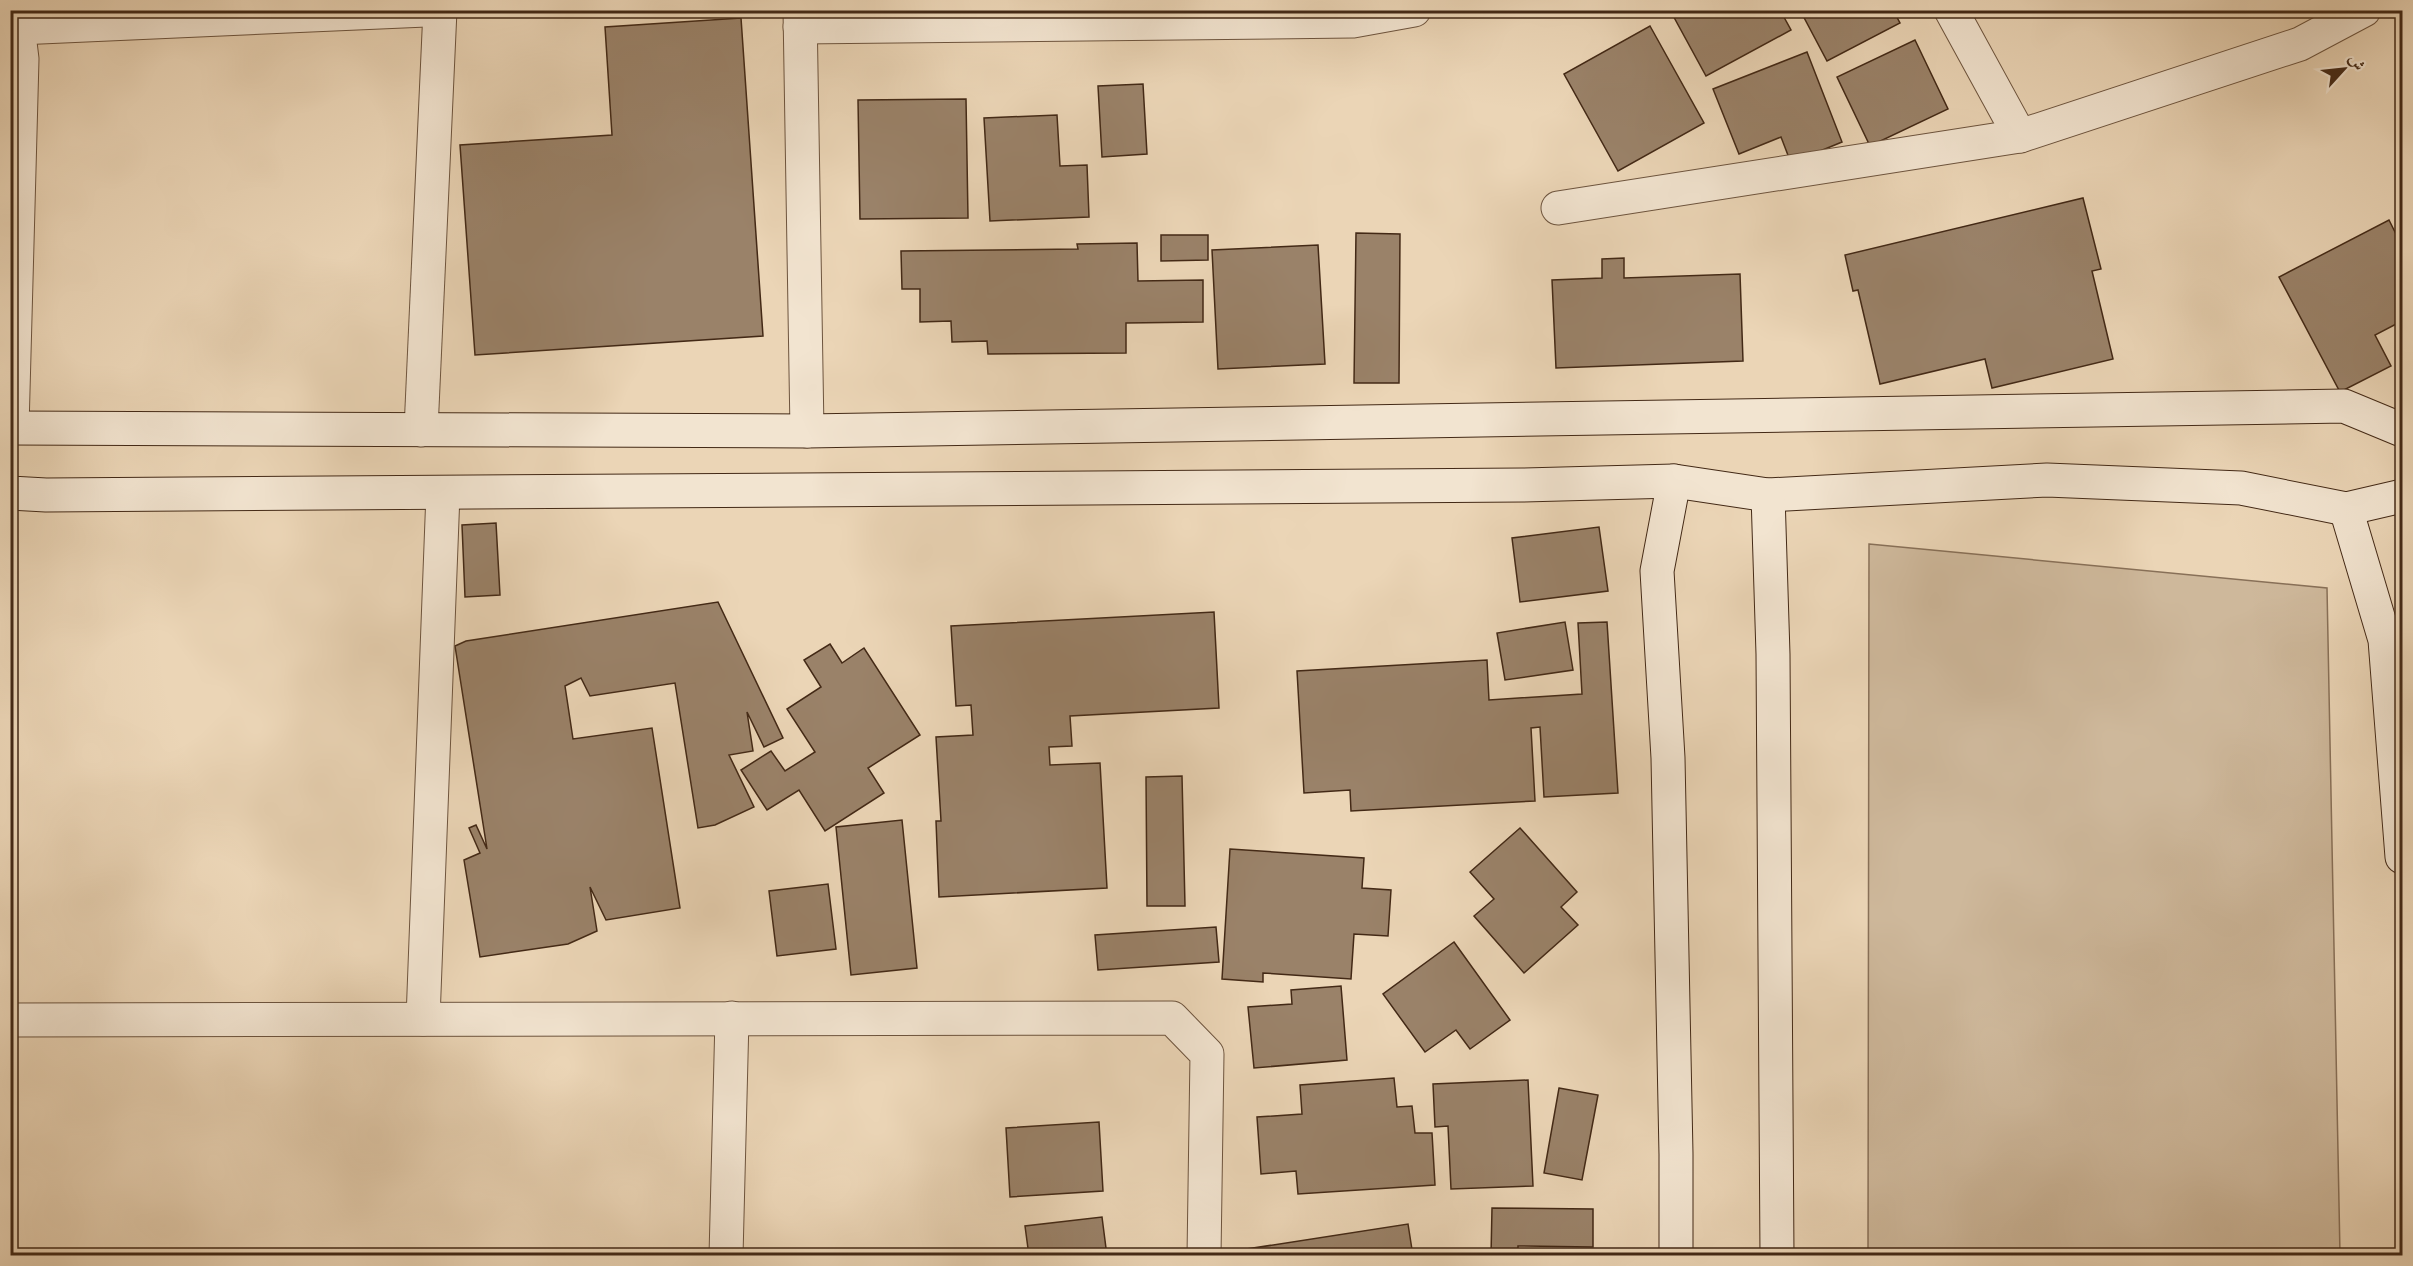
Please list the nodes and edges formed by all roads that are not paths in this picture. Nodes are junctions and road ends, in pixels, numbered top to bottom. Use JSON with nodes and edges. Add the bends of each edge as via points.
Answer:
{"nodes":[{"id":1,"x":426,"y":10,"type":"edge"},
{"id":2,"x":440,"y":10,"type":"edge"},
{"id":3,"x":1414,"y":10,"type":"edge"},
{"id":4,"x":1952,"y":10,"type":"edge"},
{"id":5,"x":2364,"y":10,"type":"edge"},
{"id":6,"x":1229,"y":16,"type":"edge"},
{"id":7,"x":17,"y":19,"type":"edge"},
{"id":8,"x":800,"y":19,"type":"edge"},
{"id":9,"x":2020,"y":136,"type":"junction"},
{"id":10,"x":1558,"y":208,"type":"dead end"},
{"id":11,"x":11,"y":428,"type":"edge"},
{"id":12,"x":421,"y":429,"type":"junction"},
{"id":13,"x":2403,"y":430,"type":"edge"},
{"id":14,"x":807,"y":431,"type":"junction"},
{"id":15,"x":1674,"y":481,"type":"junction"},
{"id":16,"x":10,"y":493,"type":"edge"},
{"id":17,"x":442,"y":493,"type":"junction"},
{"id":18,"x":1768,"y":495,"type":"junction"},
{"id":19,"x":2403,"y":496,"type":"edge"},
{"id":20,"x":2346,"y":510,"type":"junction"},
{"id":21,"x":2403,"y":857,"type":"edge"},
{"id":22,"x":732,"y":1018,"type":"junction"},
{"id":23,"x":423,"y":1019,"type":"junction"},
{"id":24,"x":10,"y":1020,"type":"edge"},
{"id":25,"x":726,"y":1256,"type":"edge"},
{"id":26,"x":1204,"y":1256,"type":"edge"},
{"id":27,"x":1676,"y":1256,"type":"edge"},
{"id":28,"x":1778,"y":1256,"type":"edge"}],
"edges":[{"from":1,"to":7,"type":"street"},
{"from":2,"to":12,"type":"street"},
{"from":3,"to":6,"type":"street","via":[[1353,21]]},
{"from":4,"to":9,"type":"street"},
{"from":5,"to":9,"type":"street","via":[[2300,44]]},
{"from":6,"to":8,"type":"street"},
{"from":7,"to":11,"type":"street","via":[[22,59]]},
{"from":8,"to":14,"type":"street"},
{"from":9,"to":10,"type":"street"},
{"from":11,"to":12,"type":"street"},
{"from":12,"to":14,"type":"street"},
{"from":13,"to":14,"type":"street","via":[[2344,406]]},
{"from":15,"to":17,"type":"street"},
{"from":15,"to":18,"type":"street"},
{"from":15,"to":27,"type":"street","via":[[1657,571],[1668,758]]},
{"from":16,"to":17,"type":"street"},
{"from":17,"to":23,"type":"street"},
{"from":18,"to":20,"type":"street","via":[[2047,480],[2241,488]]},
{"from":18,"to":28,"type":"street"},
{"from":19,"to":20,"type":"street"},
{"from":20,"to":21,"type":"street","via":[[2385,640]]},
{"from":22,"to":23,"type":"street"},
{"from":22,"to":25,"type":"street"},
{"from":22,"to":26,"type":"street","via":[[1172,1017],[1207,1054]]},
{"from":23,"to":24,"type":"street"}]}
